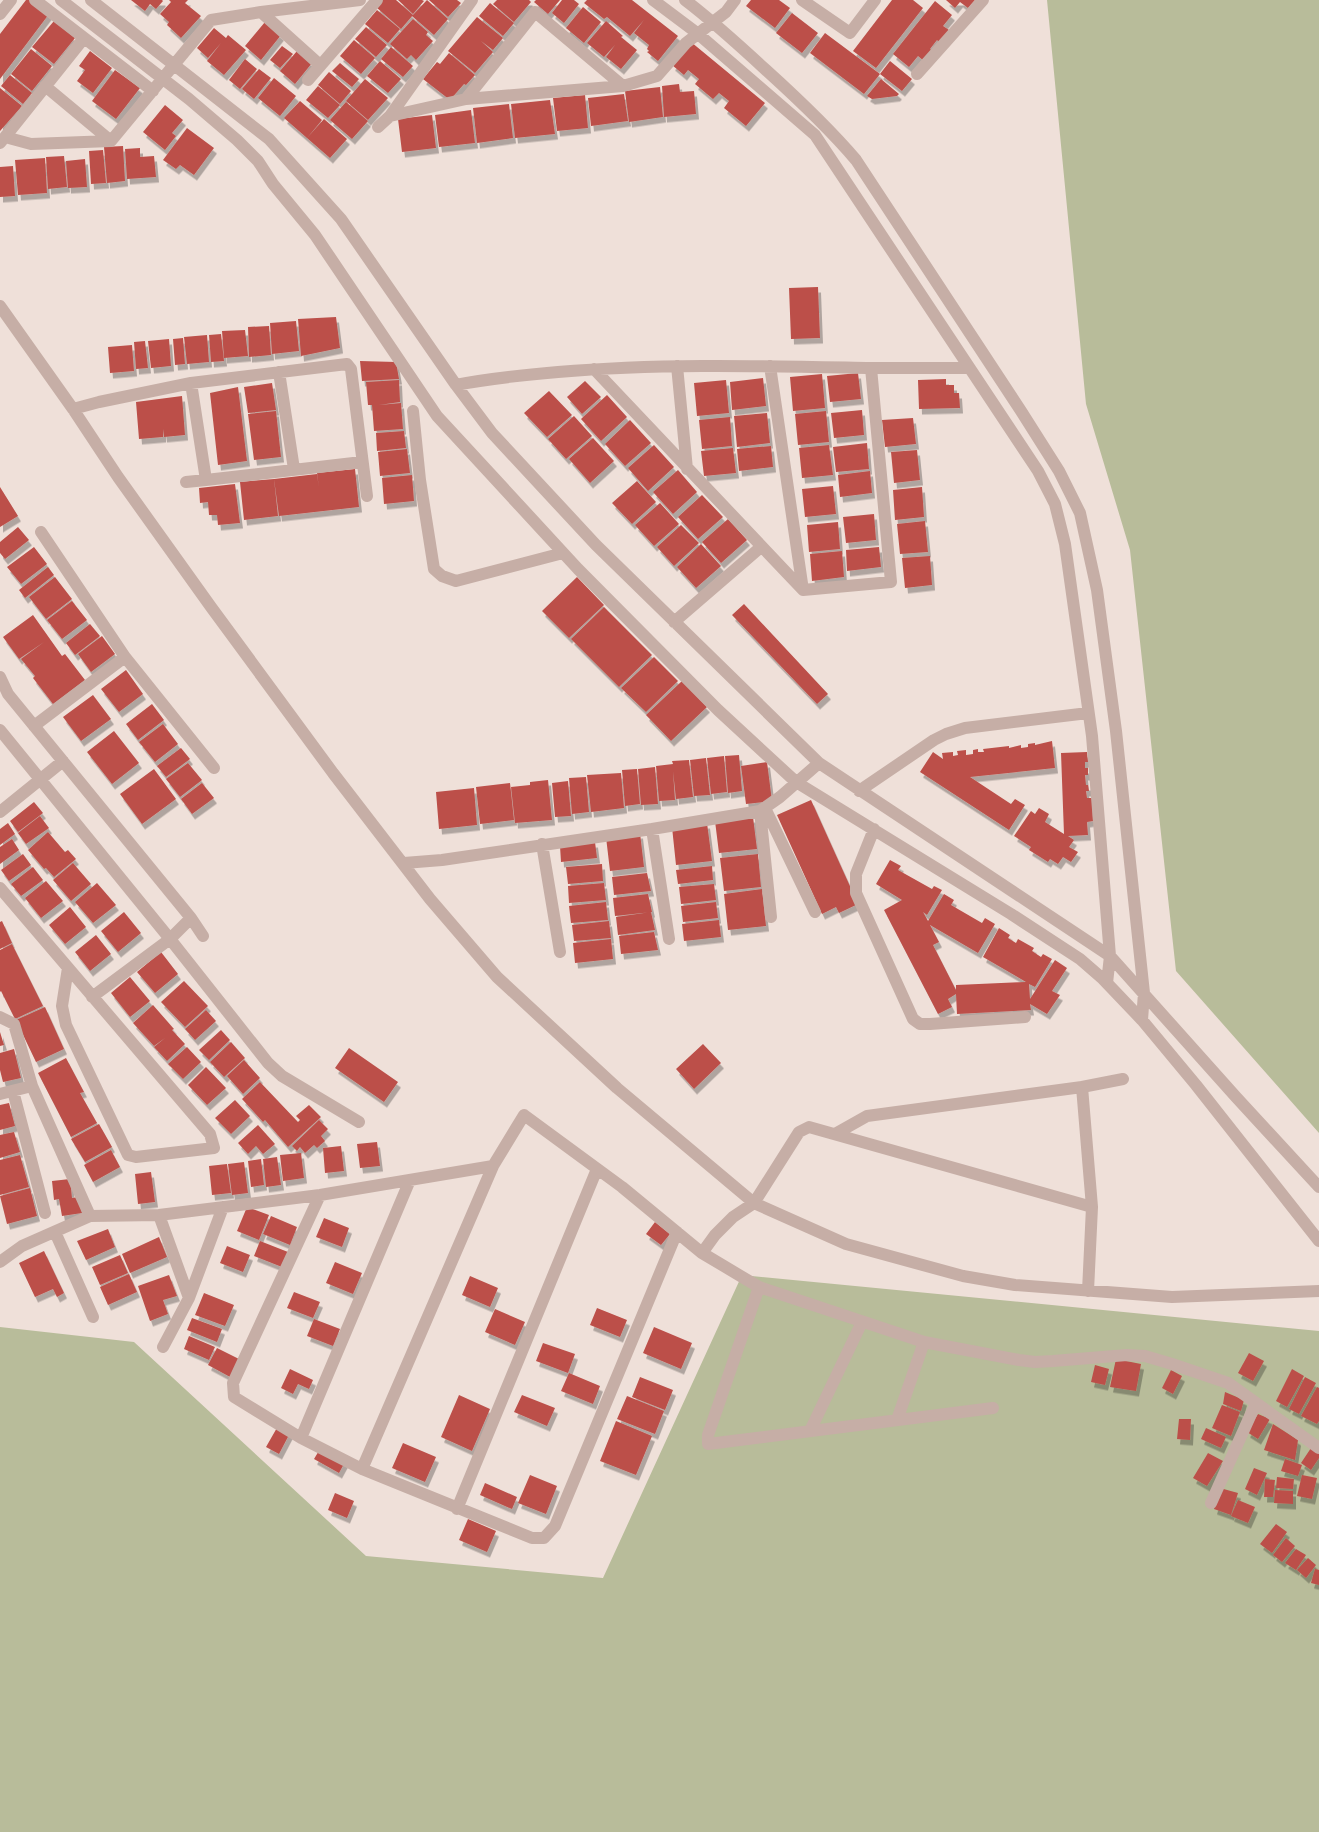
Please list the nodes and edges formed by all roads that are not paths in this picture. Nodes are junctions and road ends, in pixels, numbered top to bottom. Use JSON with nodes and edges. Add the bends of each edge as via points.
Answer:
{"nodes":[{"id":1,"x":11,"y":0,"type":"edge"},
{"id":2,"x":35,"y":0,"type":"edge"},
{"id":3,"x":61,"y":0,"type":"edge"},
{"id":4,"x":91,"y":0,"type":"edge"},
{"id":5,"x":360,"y":0,"type":"edge"},
{"id":6,"x":377,"y":0,"type":"edge"},
{"id":7,"x":472,"y":0,"type":"edge"},
{"id":8,"x":653,"y":0,"type":"edge"},
{"id":9,"x":685,"y":0,"type":"edge"},
{"id":10,"x":735,"y":0,"type":"edge"},
{"id":11,"x":802,"y":0,"type":"edge"},
{"id":12,"x":875,"y":0,"type":"edge"},
{"id":13,"x":983,"y":0,"type":"edge"},
{"id":14,"x":260,"y":12,"type":"junction"},
{"id":15,"x":0,"y":14,"type":"edge"},
{"id":16,"x":713,"y":21,"type":"junction"},
{"id":17,"x":697,"y":33,"type":"junction"},
{"id":18,"x":84,"y":38,"type":"junction"},
{"id":19,"x":175,"y":64,"type":"junction"},
{"id":20,"x":320,"y":64,"type":"junction"},
{"id":21,"x":917,"y":74,"type":"dead end"},
{"id":22,"x":163,"y":79,"type":"junction"},
{"id":23,"x":308,"y":80,"type":"dead end"},
{"id":24,"x":45,"y":86,"type":"junction"},
{"id":25,"x":623,"y":86,"type":"junction"},
{"id":26,"x":153,"y":91,"type":"junction"},
{"id":27,"x":466,"y":99,"type":"junction"},
{"id":28,"x":390,"y":116,"type":"junction"},
{"id":29,"x":378,"y":127,"type":"dead end"},
{"id":30,"x":3,"y":140,"type":"edge"},
{"id":31,"x":111,"y":141,"type":"junction"},
{"id":32,"x":0,"y":306,"type":"edge"},
{"id":33,"x":677,"y":366,"type":"junction"},
{"id":34,"x":770,"y":366,"type":"junction"},
{"id":35,"x":870,"y":368,"type":"junction"},
{"id":36,"x":969,"y":368,"type":"junction"},
{"id":37,"x":594,"y":369,"type":"junction"},
{"id":38,"x":279,"y":372,"type":"junction"},
{"id":39,"x":192,"y":383,"type":"junction"},
{"id":40,"x":456,"y":385,"type":"junction"},
{"id":41,"x":73,"y":409,"type":"junction"},
{"id":42,"x":412,"y":411,"type":"dead end"},
{"id":43,"x":362,"y":462,"type":"junction"},
{"id":44,"x":294,"y":469,"type":"junction"},
{"id":45,"x":687,"y":469,"type":"junction"},
{"id":46,"x":206,"y":480,"type":"junction"},
{"id":47,"x":186,"y":482,"type":"dead end"},
{"id":48,"x":367,"y":496,"type":"dead end"},
{"id":49,"x":41,"y":532,"type":"dead end"},
{"id":50,"x":760,"y":547,"type":"junction"},
{"id":51,"x":563,"y":553,"type":"junction"},
{"id":52,"x":803,"y":590,"type":"junction"},
{"id":53,"x":674,"y":622,"type":"junction"},
{"id":54,"x":125,"y":657,"type":"junction"},
{"id":55,"x":0,"y":677,"type":"edge"},
{"id":56,"x":4,"y":697,"type":"edge"},
{"id":57,"x":1088,"y":714,"type":"junction"},
{"id":58,"x":34,"y":726,"type":"junction"},
{"id":59,"x":0,"y":730,"type":"edge"},
{"id":60,"x":63,"y":761,"type":"junction"},
{"id":61,"x":819,"y":763,"type":"junction"},
{"id":62,"x":214,"y":768,"type":"dead end"},
{"id":63,"x":40,"y":780,"type":"junction"},
{"id":64,"x":796,"y":782,"type":"junction"},
{"id":65,"x":859,"y":791,"type":"junction"},
{"id":66,"x":763,"y":809,"type":"junction"},
{"id":67,"x":0,"y":812,"type":"edge"},
{"id":68,"x":652,"y":829,"type":"junction"},
{"id":69,"x":874,"y":829,"type":"junction"},
{"id":70,"x":542,"y":844,"type":"junction"},
{"id":71,"x":404,"y":863,"type":"junction"},
{"id":72,"x":0,"y":888,"type":"edge"},
{"id":73,"x":815,"y":912,"type":"dead end"},
{"id":74,"x":771,"y":917,"type":"dead end"},
{"id":75,"x":191,"y":918,"type":"junction"},
{"id":76,"x":203,"y":936,"type":"dead end"},
{"id":77,"x":170,"y":939,"type":"junction"},
{"id":78,"x":669,"y":939,"type":"dead end"},
{"id":79,"x":560,"y":952,"type":"dead end"},
{"id":80,"x":1110,"y":956,"type":"junction"},
{"id":81,"x":68,"y":968,"type":"junction"},
{"id":82,"x":1108,"y":983,"type":"junction"},
{"id":83,"x":1144,"y":993,"type":"junction"},
{"id":84,"x":92,"y":997,"type":"junction"},
{"id":85,"x":0,"y":1017,"type":"edge"},
{"id":86,"x":1025,"y":1018,"type":"dead end"},
{"id":87,"x":1142,"y":1020,"type":"junction"},
{"id":88,"x":1123,"y":1079,"type":"dead end"},
{"id":89,"x":32,"y":1086,"type":"junction"},
{"id":90,"x":1082,"y":1087,"type":"junction"},
{"id":91,"x":13,"y":1091,"type":"junction"},
{"id":92,"x":0,"y":1094,"type":"edge"},
{"id":93,"x":359,"y":1122,"type":"dead end"},
{"id":94,"x":835,"y":1134,"type":"junction"},
{"id":95,"x":493,"y":1166,"type":"junction"},
{"id":96,"x":597,"y":1168,"type":"junction"},
{"id":97,"x":410,"y":1180,"type":"junction"},
{"id":98,"x":1319,"y":1187,"type":"edge"},
{"id":99,"x":320,"y":1195,"type":"junction"},
{"id":100,"x":754,"y":1203,"type":"junction"},
{"id":101,"x":223,"y":1207,"type":"junction"},
{"id":102,"x":1092,"y":1207,"type":"junction"},
{"id":103,"x":45,"y":1214,"type":"dead end"},
{"id":104,"x":90,"y":1216,"type":"junction"},
{"id":105,"x":159,"y":1216,"type":"junction"},
{"id":106,"x":55,"y":1232,"type":"junction"},
{"id":107,"x":677,"y":1232,"type":"junction"},
{"id":108,"x":1319,"y":1241,"type":"edge"},
{"id":109,"x":702,"y":1253,"type":"junction"},
{"id":110,"x":0,"y":1262,"type":"edge"},
{"id":111,"x":759,"y":1287,"type":"junction"},
{"id":112,"x":1088,"y":1291,"type":"junction"},
{"id":113,"x":1319,"y":1291,"type":"edge"},
{"id":114,"x":189,"y":1298,"type":"junction"},
{"id":115,"x":93,"y":1316,"type":"dead end"},
{"id":116,"x":862,"y":1322,"type":"junction"},
{"id":117,"x":924,"y":1342,"type":"junction"},
{"id":118,"x":163,"y":1347,"type":"dead end"},
{"id":119,"x":1256,"y":1403,"type":"junction"},
{"id":120,"x":993,"y":1408,"type":"dead end"},
{"id":121,"x":897,"y":1420,"type":"junction"},
{"id":122,"x":810,"y":1431,"type":"junction"},
{"id":123,"x":301,"y":1438,"type":"junction"},
{"id":124,"x":1319,"y":1448,"type":"edge"},
{"id":125,"x":362,"y":1470,"type":"junction"},
{"id":126,"x":1211,"y":1503,"type":"dead end"},
{"id":127,"x":458,"y":1509,"type":"junction"}],
"edges":[{"from":1,"to":15,"type":"street"},
{"from":2,"to":18,"type":"street"},
{"from":3,"to":22,"type":"street"},
{"from":4,"to":19,"type":"street"},
{"from":5,"to":14,"type":"street"},
{"from":6,"to":20,"type":"street"},
{"from":7,"to":28,"type":"street"},
{"from":8,"to":17,"type":"street"},
{"from":9,"to":16,"type":"street"},
{"from":10,"to":16,"type":"street"},
{"from":11,"to":12,"type":"street","via":[[850,33]]},
{"from":13,"to":21,"type":"street"},
{"from":14,"to":19,"type":"street","via":[[211,20]]},
{"from":14,"to":20,"type":"street"},
{"from":16,"to":17,"type":"street"},
{"from":16,"to":83,"type":"street","via":[[813,113],[856,160],[1021,411],[1059,471],[1080,513],[1097,590],[1114,712]]},
{"from":17,"to":25,"type":"street","via":[[657,76]]},
{"from":17,"to":36,"type":"street","via":[[815,135]]},
{"from":18,"to":24,"type":"street"},
{"from":18,"to":26,"type":"street"},
{"from":19,"to":22,"type":"street"},
{"from":19,"to":40,"type":"street","via":[[269,139],[340,219]]},
{"from":20,"to":23,"type":"street"},
{"from":22,"to":26,"type":"street"},
{"from":22,"to":51,"type":"street","via":[[258,161],[316,235],[437,416]]},
{"from":24,"to":30,"type":"street"},
{"from":24,"to":31,"type":"street"},
{"from":25,"to":27,"type":"street"},
{"from":25,"to":27,"type":"street","via":[[535,12]]},
{"from":26,"to":31,"type":"street"},
{"from":27,"to":28,"type":"street"},
{"from":28,"to":29,"type":"street"},
{"from":30,"to":31,"type":"street","via":[[31,144]]},
{"from":32,"to":41,"type":"street"},
{"from":33,"to":34,"type":"street"},
{"from":33,"to":37,"type":"street"},
{"from":33,"to":45,"type":"street"},
{"from":34,"to":35,"type":"street"},
{"from":34,"to":52,"type":"street"},
{"from":35,"to":36,"type":"street"},
{"from":35,"to":52,"type":"street","via":[[891,582]]},
{"from":36,"to":57,"type":"street","via":[[1038,471],[1055,504],[1066,544]]},
{"from":37,"to":40,"type":"street","via":[[488,378]]},
{"from":37,"to":45,"type":"street"},
{"from":38,"to":39,"type":"street"},
{"from":38,"to":43,"type":"street","via":[[343,364],[350,366]]},
{"from":38,"to":44,"type":"street"},
{"from":39,"to":41,"type":"street"},
{"from":39,"to":46,"type":"street"},
{"from":40,"to":53,"type":"street","via":[[492,433],[596,545]]},
{"from":41,"to":71,"type":"street","via":[[118,477],[327,765]]},
{"from":42,"to":51,"type":"street","via":[[434,569],[456,581]]},
{"from":43,"to":44,"type":"street"},
{"from":43,"to":48,"type":"street"},
{"from":44,"to":46,"type":"street"},
{"from":45,"to":50,"type":"street"},
{"from":46,"to":47,"type":"street"},
{"from":49,"to":54,"type":"street"},
{"from":50,"to":52,"type":"street"},
{"from":50,"to":53,"type":"street"},
{"from":51,"to":64,"type":"street","via":[[718,710]]},
{"from":53,"to":61,"type":"street"},
{"from":54,"to":58,"type":"street"},
{"from":54,"to":62,"type":"street"},
{"from":55,"to":56,"type":"street"},
{"from":56,"to":58,"type":"street"},
{"from":57,"to":65,"type":"street","via":[[965,728],[946,734]]},
{"from":57,"to":80,"type":"street"},
{"from":58,"to":60,"type":"street"},
{"from":59,"to":63,"type":"street"},
{"from":60,"to":63,"type":"street"},
{"from":60,"to":75,"type":"street"},
{"from":61,"to":64,"type":"street"},
{"from":61,"to":65,"type":"street"},
{"from":63,"to":67,"type":"street"},
{"from":63,"to":77,"type":"street"},
{"from":64,"to":66,"type":"street"},
{"from":64,"to":69,"type":"street"},
{"from":65,"to":80,"type":"street"},
{"from":66,"to":68,"type":"street"},
{"from":66,"to":73,"type":"street"},
{"from":66,"to":74,"type":"street"},
{"from":68,"to":70,"type":"street"},
{"from":68,"to":78,"type":"street"},
{"from":69,"to":82,"type":"street","via":[[1065,949]]},
{"from":69,"to":86,"type":"street","via":[[856,874],[856,893],[913,1019],[920,1024],[930,1024]]},
{"from":70,"to":71,"type":"street"},
{"from":70,"to":79,"type":"street"},
{"from":71,"to":100,"type":"street","via":[[430,899],[497,977],[617,1088]]},
{"from":72,"to":81,"type":"street"},
{"from":75,"to":76,"type":"street"},
{"from":75,"to":77,"type":"street"},
{"from":77,"to":84,"type":"street"},
{"from":77,"to":93,"type":"street","via":[[268,1064],[282,1076]]},
{"from":80,"to":82,"type":"street"},
{"from":80,"to":83,"type":"street"},
{"from":81,"to":84,"type":"street"},
{"from":81,"to":84,"type":"street","via":[[62,1006],[66,1025],[128,1155],[136,1157],[214,1148],[210,1134]]},
{"from":82,"to":87,"type":"street"},
{"from":83,"to":87,"type":"street"},
{"from":83,"to":98,"type":"street"},
{"from":85,"to":89,"type":"street","via":[[14,1024]]},
{"from":87,"to":108,"type":"street"},
{"from":88,"to":90,"type":"street"},
{"from":89,"to":91,"type":"street"},
{"from":89,"to":104,"type":"street"},
{"from":90,"to":94,"type":"street","via":[[867,1116]]},
{"from":90,"to":102,"type":"street"},
{"from":91,"to":92,"type":"street"},
{"from":91,"to":103,"type":"street"},
{"from":94,"to":100,"type":"street","via":[[809,1127],[799,1132]]},
{"from":94,"to":102,"type":"street"},
{"from":95,"to":96,"type":"street","via":[[524,1115]]},
{"from":95,"to":97,"type":"street"},
{"from":95,"to":125,"type":"street"},
{"from":96,"to":107,"type":"street"},
{"from":96,"to":127,"type":"street"},
{"from":97,"to":99,"type":"street"},
{"from":97,"to":123,"type":"street"},
{"from":99,"to":101,"type":"street"},
{"from":99,"to":123,"type":"street","via":[[233,1384],[234,1397]]},
{"from":100,"to":109,"type":"street","via":[[733,1217]]},
{"from":100,"to":112,"type":"street","via":[[846,1244],[963,1276]]},
{"from":101,"to":105,"type":"street"},
{"from":101,"to":114,"type":"street"},
{"from":102,"to":112,"type":"street"},
{"from":104,"to":105,"type":"street"},
{"from":104,"to":106,"type":"street"},
{"from":105,"to":114,"type":"street"},
{"from":106,"to":110,"type":"street","via":[[22,1246]]},
{"from":106,"to":115,"type":"street"},
{"from":107,"to":109,"type":"street"},
{"from":107,"to":127,"type":"street","via":[[555,1526],[544,1538],[532,1538]]},
{"from":109,"to":111,"type":"street"},
{"from":111,"to":116,"type":"street"},
{"from":111,"to":122,"type":"street","via":[[708,1435],[708,1444]]},
{"from":112,"to":113,"type":"street","via":[[1172,1298]]},
{"from":114,"to":118,"type":"street"},
{"from":116,"to":117,"type":"street"},
{"from":116,"to":122,"type":"street"},
{"from":117,"to":119,"type":"street","via":[[1035,1362],[1145,1356],[1228,1383]]},
{"from":117,"to":121,"type":"street"},
{"from":119,"to":124,"type":"street"},
{"from":119,"to":126,"type":"street"},
{"from":120,"to":121,"type":"street"},
{"from":121,"to":122,"type":"street"},
{"from":123,"to":125,"type":"street"},
{"from":125,"to":127,"type":"street"}]}
